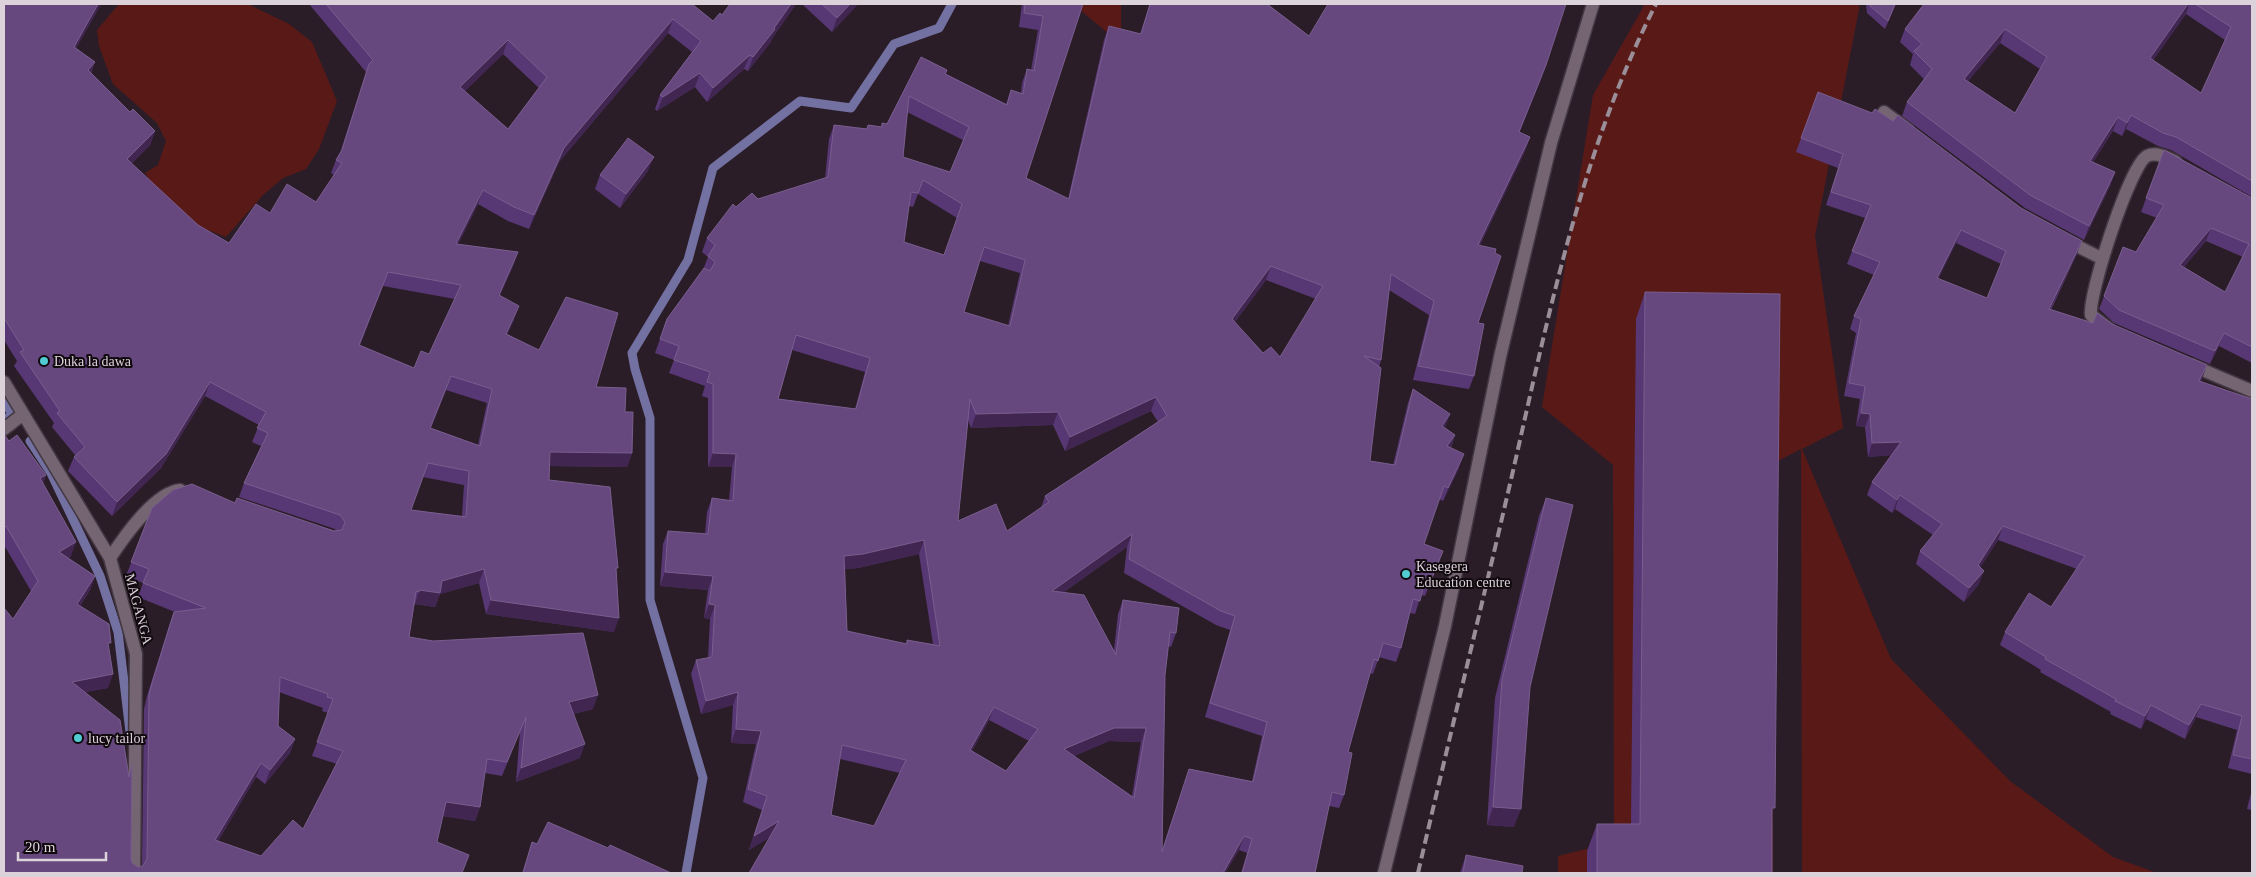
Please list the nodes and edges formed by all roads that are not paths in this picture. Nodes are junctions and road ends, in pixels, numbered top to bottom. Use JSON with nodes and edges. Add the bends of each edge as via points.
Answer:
{"nodes":[{"id":1,"x":1593,"y":4,"type":"edge"},
{"id":2,"x":1884,"y":112,"type":"edge"},
{"id":3,"x":1921,"y":141,"type":"edge"},
{"id":4,"x":2186,"y":167,"type":"edge"},
{"id":5,"x":2051,"y":232,"type":"edge"},
{"id":6,"x":2101,"y":258,"type":"junction"},
{"id":7,"x":2118,"y":334,"type":"edge"},
{"id":8,"x":2180,"y":360,"type":"edge"},
{"id":9,"x":4,"y":382,"type":"edge"},
{"id":10,"x":2252,"y":391,"type":"edge"},
{"id":11,"x":22,"y":415,"type":"junction"},
{"id":12,"x":4,"y":429,"type":"edge"},
{"id":13,"x":197,"y":493,"type":"edge"},
{"id":14,"x":110,"y":558,"type":"junction"},
{"id":15,"x":134,"y":873,"type":"edge"},
{"id":16,"x":1384,"y":873,"type":"edge"}],
"edges":[{"from":1,"to":16,"type":"street","via":[[1547,162],[1500,357],[1444,626]]},
{"from":2,"to":3,"type":"street"},
{"from":4,"to":6,"type":"street","via":[[2167,157],[2146,156],[2134,175]]},
{"from":5,"to":6,"type":"street"},
{"from":6,"to":7,"type":"street","via":[[2090,307],[2091,316]]},
{"from":8,"to":10,"type":"street"},
{"from":9,"to":11,"type":"street","name":"MAGANGA"},
{"from":11,"to":12,"type":"street"},
{"from":11,"to":14,"type":"street","name":"MAGANGA"},
{"from":13,"to":14,"type":"street","via":[[178,490],[153,505],[134,523]]},
{"from":14,"to":15,"type":"street","name":"MAGANGA","via":[[136,654]]}]}
